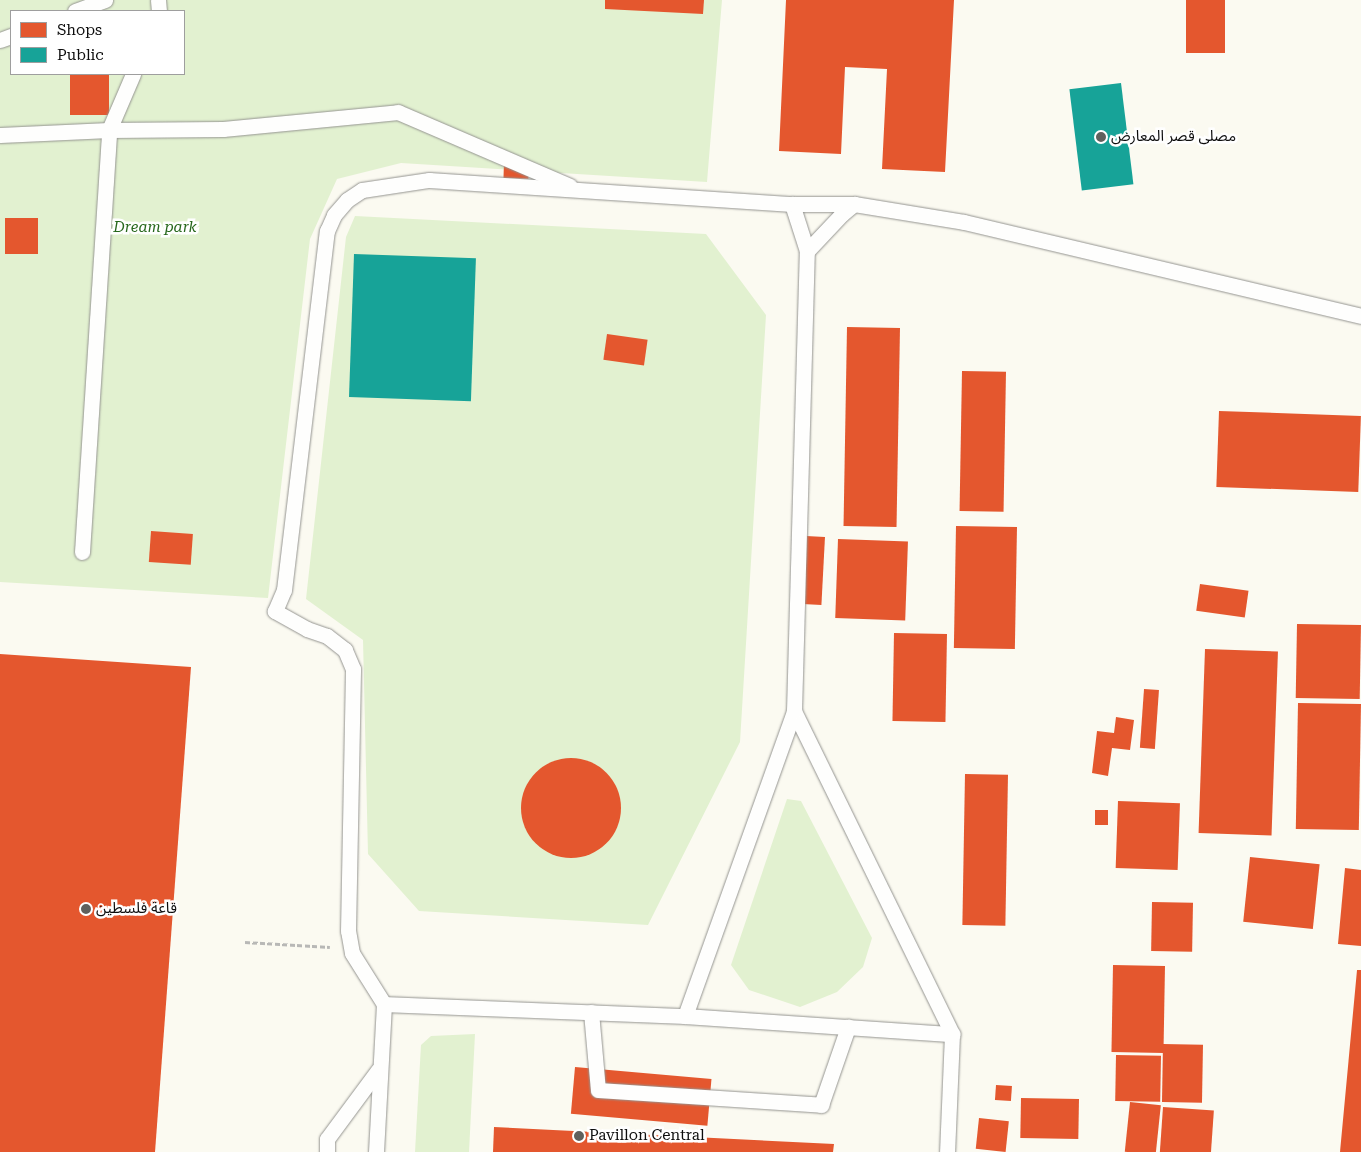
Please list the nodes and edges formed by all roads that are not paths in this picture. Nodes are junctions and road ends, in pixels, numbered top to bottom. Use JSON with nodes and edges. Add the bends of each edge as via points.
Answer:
{"nodes":[{"id":1,"x":105,"y":0,"type":"edge"},
{"id":2,"x":78,"y":10,"type":"edge"},
{"id":3,"x":132,"y":75,"type":"edge"},
{"id":4,"x":109,"y":130,"type":"junction"},
{"id":5,"x":0,"y":134,"type":"edge"},
{"id":6,"x":581,"y":190,"type":"junction"},
{"id":7,"x":792,"y":204,"type":"junction"},
{"id":8,"x":854,"y":204,"type":"junction"},
{"id":9,"x":807,"y":251,"type":"junction"},
{"id":10,"x":1361,"y":316,"type":"edge"},
{"id":11,"x":82,"y":552,"type":"dead end"},
{"id":12,"x":794,"y":710,"type":"junction"},
{"id":13,"x":384,"y":1004,"type":"junction"},
{"id":14,"x":590,"y":1012,"type":"junction"},
{"id":15,"x":685,"y":1016,"type":"junction"},
{"id":16,"x":848,"y":1027,"type":"junction"},
{"id":17,"x":952,"y":1034,"type":"junction"},
{"id":18,"x":379,"y":1069,"type":"junction"},
{"id":19,"x":327,"y":1152,"type":"edge"},
{"id":20,"x":376,"y":1152,"type":"edge"},
{"id":21,"x":947,"y":1152,"type":"edge"}],
"edges":[{"from":1,"to":2,"type":"lane"},
{"from":3,"to":4,"type":"lane"},
{"from":4,"to":5,"type":"lane"},
{"from":4,"to":6,"type":"lane","via":[[223,129],[398,112]]},
{"from":4,"to":11,"type":"lane"},
{"from":6,"to":7,"type":"lane"},
{"from":6,"to":13,"type":"lane","via":[[428,180],[389,184],[362,190],[347,200],[327,231],[284,590],[275,611],[327,636],[344,650],[353,669],[348,931],[352,953]]},
{"from":7,"to":8,"type":"lane"},
{"from":7,"to":9,"type":"lane"},
{"from":8,"to":9,"type":"lane"},
{"from":8,"to":10,"type":"lane","via":[[964,222]]},
{"from":9,"to":12,"type":"lane"},
{"from":12,"to":15,"type":"lane"},
{"from":12,"to":17,"type":"lane"},
{"from":13,"to":14,"type":"lane"},
{"from":13,"to":18,"type":"lane"},
{"from":14,"to":15,"type":"lane"},
{"from":14,"to":16,"type":"lane","via":[[598,1090],[821,1105]]},
{"from":15,"to":16,"type":"lane"},
{"from":16,"to":17,"type":"lane"},
{"from":17,"to":21,"type":"lane"},
{"from":18,"to":19,"type":"lane","via":[[327,1138]]},
{"from":18,"to":20,"type":"lane"}]}
